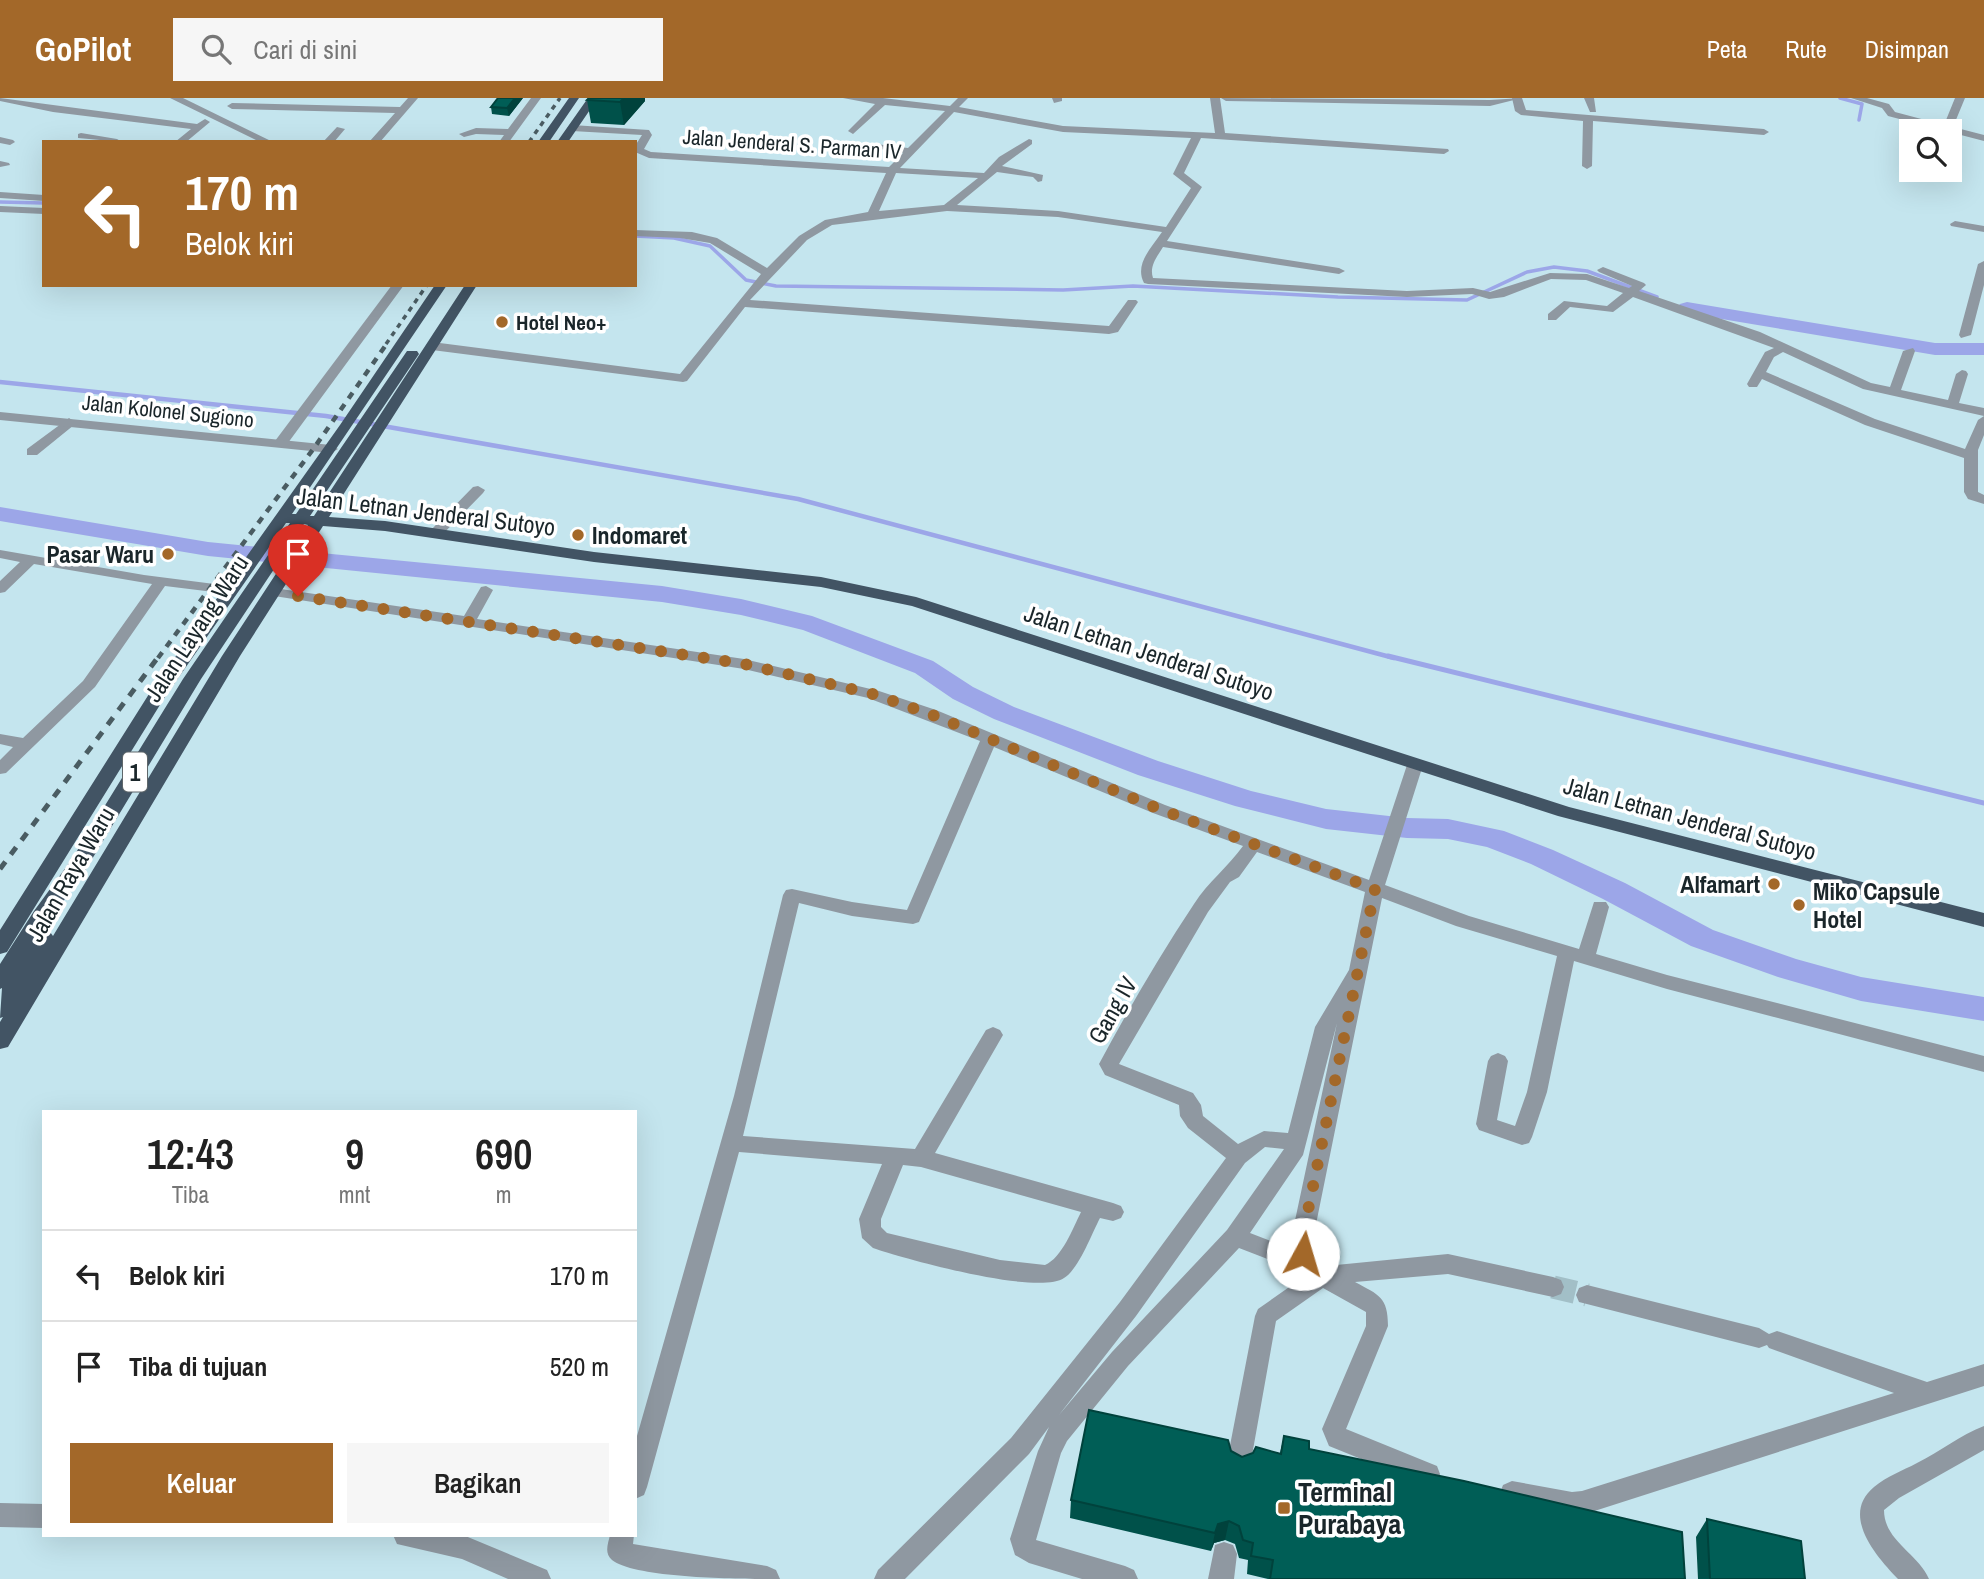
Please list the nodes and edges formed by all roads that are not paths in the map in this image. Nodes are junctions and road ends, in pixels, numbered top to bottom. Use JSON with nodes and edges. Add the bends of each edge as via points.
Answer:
{"nodes":[{"id":1,"x":0,"y":98,"type":"edge"},
{"id":2,"x":74,"y":98,"type":"edge"},
{"id":3,"x":175,"y":98,"type":"edge"},
{"id":4,"x":327,"y":98,"type":"edge"},
{"id":5,"x":413,"y":98,"type":"edge"},
{"id":6,"x":537,"y":98,"type":"edge"},
{"id":7,"x":574,"y":98,"type":"edge"},
{"id":8,"x":593,"y":98,"type":"edge"},
{"id":9,"x":848,"y":98,"type":"edge"},
{"id":10,"x":963,"y":98,"type":"edge"},
{"id":11,"x":1215,"y":98,"type":"edge"},
{"id":12,"x":1226,"y":98,"type":"edge"},
{"id":13,"x":1517,"y":98,"type":"edge"},
{"id":14,"x":1589,"y":98,"type":"edge"},
{"id":15,"x":1856,"y":98,"type":"edge"},
{"id":16,"x":1960,"y":98,"type":"edge"},
{"id":17,"x":1268,"y":99,"type":"edge"},
{"id":18,"x":891,"y":100,"type":"edge"},
{"id":19,"x":1354,"y":100,"type":"edge"},
{"id":20,"x":1414,"y":100,"type":"edge"},
{"id":21,"x":236,"y":102,"type":"edge"},
{"id":22,"x":1888,"y":102,"type":"edge"},
{"id":23,"x":306,"y":107,"type":"junction"},
{"id":24,"x":319,"y":107,"type":"junction"},
{"id":25,"x":52,"y":109,"type":"junction"},
{"id":26,"x":354,"y":109,"type":"junction"},
{"id":27,"x":953,"y":109,"type":"junction"},
{"id":28,"x":402,"y":110,"type":"junction"},
{"id":29,"x":1590,"y":114,"type":"junction"},
{"id":30,"x":214,"y":117,"type":"junction"},
{"id":31,"x":296,"y":118,"type":"dead end"},
{"id":32,"x":1917,"y":119,"type":"edge"},
{"id":33,"x":1951,"y":119,"type":"edge"},
{"id":34,"x":1962,"y":126,"type":"edge"},
{"id":35,"x":200,"y":127,"type":"junction"},
{"id":36,"x":572,"y":128,"type":"junction"},
{"id":37,"x":1984,"y":128,"type":"edge"},
{"id":38,"x":1962,"y":130,"type":"edge"},
{"id":39,"x":853,"y":131,"type":"dead end"},
{"id":40,"x":1764,"y":132,"type":"dead end"},
{"id":41,"x":464,"y":134,"type":"dead end"},
{"id":42,"x":81,"y":136,"type":"dead end"},
{"id":43,"x":1197,"y":136,"type":"junction"},
{"id":44,"x":1220,"y":136,"type":"junction"},
{"id":45,"x":507,"y":137,"type":"edge"},
{"id":46,"x":1984,"y":138,"type":"edge"},
{"id":47,"x":105,"y":140,"type":"edge"},
{"id":48,"x":183,"y":140,"type":"edge"},
{"id":49,"x":264,"y":140,"type":"edge"},
{"id":50,"x":330,"y":140,"type":"edge"},
{"id":51,"x":376,"y":140,"type":"edge"},
{"id":52,"x":544,"y":140,"type":"edge"},
{"id":53,"x":563,"y":140,"type":"edge"},
{"id":54,"x":1029,"y":142,"type":"dead end"},
{"id":55,"x":872,"y":145,"type":"dead end"},
{"id":56,"x":911,"y":151,"type":"junction"},
{"id":57,"x":1444,"y":151,"type":"dead end"},
{"id":58,"x":1587,"y":166,"type":"dead end"},
{"id":59,"x":892,"y":169,"type":"junction"},
{"id":60,"x":991,"y":172,"type":"junction"},
{"id":61,"x":1038,"y":179,"type":"dead end"},
{"id":62,"x":0,"y":195,"type":"edge"},
{"id":63,"x":39,"y":204,"type":"edge"},
{"id":64,"x":947,"y":208,"type":"junction"},
{"id":65,"x":0,"y":209,"type":"edge"},
{"id":66,"x":872,"y":215,"type":"junction"},
{"id":67,"x":1955,"y":225,"type":"dead end"},
{"id":68,"x":1984,"y":229,"type":"edge"},
{"id":69,"x":1167,"y":230,"type":"junction"},
{"id":70,"x":637,"y":233,"type":"edge"},
{"id":71,"x":1159,"y":243,"type":"junction"},
{"id":72,"x":1984,"y":264,"type":"edge"},
{"id":73,"x":1603,"y":270,"type":"dead end"},
{"id":74,"x":1339,"y":271,"type":"dead end"},
{"id":75,"x":767,"y":276,"type":"junction"},
{"id":76,"x":397,"y":287,"type":"edge"},
{"id":77,"x":440,"y":287,"type":"edge"},
{"id":78,"x":455,"y":287,"type":"edge"},
{"id":79,"x":470,"y":287,"type":"edge"},
{"id":80,"x":1632,"y":290,"type":"junction"},
{"id":81,"x":1132,"y":302,"type":"dead end"},
{"id":82,"x":742,"y":303,"type":"junction"},
{"id":83,"x":1978,"y":315,"type":"edge"},
{"id":84,"x":1552,"y":317,"type":"dead end"},
{"id":85,"x":1965,"y":335,"type":"dead end"},
{"id":86,"x":1782,"y":345,"type":"junction"},
{"id":87,"x":432,"y":346,"type":"junction"},
{"id":88,"x":1909,"y":351,"type":"dead end"},
{"id":89,"x":1962,"y":374,"type":"dead end"},
{"id":90,"x":1894,"y":393,"type":"junction"},
{"id":91,"x":1952,"y":406,"type":"junction"},
{"id":92,"x":1984,"y":412,"type":"edge"},
{"id":93,"x":0,"y":416,"type":"edge"},
{"id":94,"x":1984,"y":420,"type":"edge"},
{"id":95,"x":69,"y":422,"type":"junction"},
{"id":96,"x":280,"y":444,"type":"junction"},
{"id":97,"x":331,"y":449,"type":"junction"},
{"id":98,"x":32,"y":452,"type":"dead end"},
{"id":99,"x":1971,"y":456,"type":"junction"},
{"id":100,"x":478,"y":490,"type":"dead end"},
{"id":101,"x":339,"y":491,"type":"junction"},
{"id":102,"x":1984,"y":500,"type":"edge"},
{"id":103,"x":282,"y":518,"type":"junction"},
{"id":104,"x":320,"y":521,"type":"junction"},
{"id":105,"x":385,"y":526,"type":"junction"},
{"id":106,"x":436,"y":533,"type":"junction"},
{"id":107,"x":268,"y":537,"type":"junction"},
{"id":108,"x":306,"y":542,"type":"junction"},
{"id":109,"x":0,"y":554,"type":"edge"},
{"id":110,"x":30,"y":560,"type":"junction"},
{"id":111,"x":161,"y":582,"type":"junction"},
{"id":112,"x":0,"y":589,"type":"edge"},
{"id":113,"x":230,"y":590,"type":"junction"},
{"id":114,"x":486,"y":590,"type":"dead end"},
{"id":115,"x":274,"y":592,"type":"junction"},
{"id":116,"x":468,"y":622,"type":"junction"},
{"id":117,"x":0,"y":739,"type":"edge"},
{"id":118,"x":989,"y":739,"type":"junction"},
{"id":119,"x":25,"y":744,"type":"junction"},
{"id":120,"x":1415,"y":765,"type":"junction"},
{"id":121,"x":0,"y":769,"type":"edge"},
{"id":122,"x":1253,"y":845,"type":"junction"},
{"id":123,"x":79,"y":864,"type":"junction"},
{"id":124,"x":1375,"y":889,"type":"junction"},
{"id":125,"x":1600,"y":907,"type":"dead end"},
{"id":126,"x":1984,"y":920,"type":"edge"},
{"id":127,"x":0,"y":947,"type":"edge"},
{"id":128,"x":1576,"y":955,"type":"junction"},
{"id":129,"x":1360,"y":968,"type":"junction"},
{"id":130,"x":0,"y":981,"type":"edge"},
{"id":131,"x":0,"y":1010,"type":"edge"},
{"id":132,"x":993,"y":1035,"type":"dead end"},
{"id":133,"x":0,"y":1041,"type":"edge"},
{"id":134,"x":1498,"y":1061,"type":"dead end"},
{"id":135,"x":1984,"y":1063,"type":"edge"},
{"id":136,"x":731,"y":1143,"type":"junction"},
{"id":137,"x":1295,"y":1143,"type":"junction"},
{"id":138,"x":896,"y":1156,"type":"junction"},
{"id":139,"x":1238,"y":1157,"type":"junction"},
{"id":140,"x":922,"y":1158,"type":"junction"},
{"id":141,"x":1235,"y":1237,"type":"junction"},
{"id":142,"x":1314,"y":1270,"type":"junction"},
{"id":143,"x":1553,"y":1287,"type":"tunnel mouth"},
{"id":144,"x":1587,"y":1295,"type":"tunnel mouth"},
{"id":145,"x":1984,"y":1375,"type":"edge"},
{"id":146,"x":1929,"y":1394,"type":"junction"},
{"id":147,"x":1984,"y":1437,"type":"edge"},
{"id":148,"x":1239,"y":1461,"type":"edge"},
{"id":149,"x":1427,"y":1474,"type":"edge"},
{"id":150,"x":637,"y":1480,"type":"edge"},
{"id":151,"x":1483,"y":1487,"type":"edge"},
{"id":152,"x":0,"y":1515,"type":"edge"},
{"id":153,"x":42,"y":1516,"type":"edge"},
{"id":154,"x":416,"y":1537,"type":"edge"},
{"id":155,"x":622,"y":1537,"type":"edge"},
{"id":156,"x":729,"y":1576,"type":"edge"},
{"id":157,"x":538,"y":1579,"type":"edge"},
{"id":158,"x":767,"y":1579,"type":"edge"},
{"id":159,"x":887,"y":1579,"type":"edge"},
{"id":160,"x":1125,"y":1579,"type":"edge"},
{"id":161,"x":1916,"y":1579,"type":"edge"}],
"edges":[{"from":1,"to":25,"type":"street"},
{"from":2,"to":25,"type":"street"},
{"from":3,"to":30,"type":"street"},
{"from":4,"to":24,"type":"street"},
{"from":5,"to":28,"type":"street"},
{"from":6,"to":45,"type":"street"},
{"from":7,"to":52,"type":"highway"},
{"from":8,"to":36,"type":"highway"},
{"from":9,"to":18,"type":"street"},
{"from":10,"to":27,"type":"street"},
{"from":11,"to":44,"type":"street"},
{"from":12,"to":17,"type":"street"},
{"from":13,"to":20,"type":"street","via":[[1490,103]]},
{"from":13,"to":29,"type":"street","via":[[1524,113]]},
{"from":14,"to":29,"type":"street"},
{"from":15,"to":22,"type":"street"},
{"from":16,"to":33,"type":"street"},
{"from":17,"to":19,"type":"street"},
{"from":18,"to":27,"type":"street"},
{"from":18,"to":39,"type":"street"},
{"from":19,"to":20,"type":"street"},
{"from":21,"to":23,"type":"street"},
{"from":21,"to":30,"type":"street"},
{"from":22,"to":32,"type":"street","via":[[1891,114]]},
{"from":23,"to":24,"type":"street"},
{"from":23,"to":31,"type":"street"},
{"from":24,"to":26,"type":"street"},
{"from":25,"to":35,"type":"street"},
{"from":26,"to":28,"type":"street"},
{"from":26,"to":50,"type":"street"},
{"from":27,"to":43,"type":"street","via":[[1063,129]]},
{"from":27,"to":56,"type":"street"},
{"from":28,"to":51,"type":"street"},
{"from":29,"to":40,"type":"street"},
{"from":29,"to":58,"type":"street"},
{"from":30,"to":35,"type":"street"},
{"from":30,"to":49,"type":"street"},
{"from":34,"to":37,"type":"street"},
{"from":35,"to":48,"type":"street"},
{"from":36,"to":53,"type":"highway"},
{"from":36,"to":59,"type":"street","name":"Jalan Jenderal S. Parman IV","via":[[646,132],[638,150],[649,155]]},
{"from":38,"to":46,"type":"street"},
{"from":41,"to":45,"type":"street"},
{"from":42,"to":47,"type":"street"},
{"from":43,"to":44,"type":"street"},
{"from":43,"to":69,"type":"street","via":[[1178,174],[1197,187]]},
{"from":44,"to":57,"type":"street"},
{"from":54,"to":60,"type":"street"},
{"from":55,"to":56,"type":"street"},
{"from":56,"to":59,"type":"street"},
{"from":59,"to":60,"type":"street","name":"Jalan Jenderal S. Parman IV"},
{"from":59,"to":66,"type":"street"},
{"from":60,"to":61,"type":"street","name":"Jalan Jenderal S. Parman IV","via":[[1033,174],[1040,176]]},
{"from":60,"to":64,"type":"street"},
{"from":62,"to":63,"type":"street"},
{"from":63,"to":65,"type":"street"},
{"from":64,"to":66,"type":"street"},
{"from":64,"to":69,"type":"street","via":[[1058,214]]},
{"from":66,"to":75,"type":"street","via":[[829,222],[803,238]]},
{"from":67,"to":68,"type":"street"},
{"from":69,"to":71,"type":"street"},
{"from":70,"to":75,"type":"street","via":[[696,237],[721,244]]},
{"from":71,"to":74,"type":"street"},
{"from":71,"to":80,"type":"street","via":[[1145,272],[1145,279],[1151,282],[1489,296],[1564,274]]},
{"from":72,"to":83,"type":"street"},
{"from":73,"to":80,"type":"street","via":[[1639,284]]},
{"from":75,"to":82,"type":"street"},
{"from":76,"to":96,"type":"street"},
{"from":77,"to":97,"type":"highway","name":"Jalan Raya Waru"},
{"from":78,"to":123,"type":"highway","name":"Jalan Layang Waru","number":"1","via":[[192,679]]},
{"from":79,"to":87,"type":"highway","name":"Jalan Raya Waru"},
{"from":80,"to":84,"type":"street","via":[[1609,310],[1568,303]]},
{"from":80,"to":86,"type":"street"},
{"from":81,"to":82,"type":"street","via":[[1109,330]]},
{"from":82,"to":87,"type":"street","via":[[683,377]]},
{"from":83,"to":85,"type":"street"},
{"from":86,"to":90,"type":"street","via":[[1849,379]]},
{"from":86,"to":99,"type":"street","via":[[1769,355],[1757,379]]},
{"from":87,"to":101,"type":"highway","name":"Jalan Raya Waru"},
{"from":88,"to":90,"type":"street"},
{"from":89,"to":91,"type":"street"},
{"from":90,"to":91,"type":"street"},
{"from":91,"to":92,"type":"street"},
{"from":93,"to":95,"type":"street","name":"Jalan Kolonel Sugiono"},
{"from":94,"to":99,"type":"street"},
{"from":95,"to":96,"type":"street","name":"Jalan Kolonel Sugiono"},
{"from":95,"to":98,"type":"street"},
{"from":96,"to":97,"type":"street","name":"Jalan Kolonel Sugiono"},
{"from":97,"to":103,"type":"highway","name":"Jalan Raya Waru"},
{"from":99,"to":102,"type":"street","via":[[1971,492]]},
{"from":100,"to":106,"type":"street"},
{"from":101,"to":104,"type":"highway","name":"Jalan Raya Waru"},
{"from":101,"to":105,"type":"highway","via":[[351,512]]},
{"from":103,"to":104,"type":"highway","name":"Jalan Letnan Jenderal Sutoyo"},
{"from":103,"to":107,"type":"highway","name":"Jalan Raya Waru"},
{"from":104,"to":105,"type":"highway","name":"Jalan Letnan Jenderal Sutoyo"},
{"from":104,"to":108,"type":"highway","name":"Jalan Raya Waru"},
{"from":105,"to":106,"type":"highway","name":"Jalan Letnan Jenderal Sutoyo"},
{"from":105,"to":108,"type":"highway","via":[[335,531]]},
{"from":106,"to":120,"type":"highway","name":"Jalan Letnan Jenderal Sutoyo","via":[[594,557],[821,582],[916,602]]},
{"from":107,"to":108,"type":"highway","via":[[298,529]]},
{"from":107,"to":113,"type":"highway","name":"Jalan Raya Waru"},
{"from":108,"to":115,"type":"highway","name":"Jalan Raya Waru"},
{"from":109,"to":110,"type":"street"},
{"from":110,"to":111,"type":"street"},
{"from":110,"to":112,"type":"street"},
{"from":111,"to":113,"type":"street"},
{"from":111,"to":119,"type":"street","via":[[89,684]]},
{"from":113,"to":127,"type":"highway","name":"Jalan Raya Waru","via":[[155,698]]},
{"from":114,"to":116,"type":"street"},
{"from":115,"to":116,"type":"street"},
{"from":115,"to":133,"type":"highway","name":"Jalan Raya Waru"},
{"from":116,"to":118,"type":"street","via":[[822,680],[873,694]]},
{"from":117,"to":119,"type":"street"},
{"from":118,"to":122,"type":"street"},
{"from":118,"to":136,"type":"street","via":[[913,917],[792,895]]},
{"from":119,"to":121,"type":"street"},
{"from":120,"to":124,"type":"street"},
{"from":120,"to":126,"type":"highway","name":"Jalan Letnan Jenderal Sutoyo","via":[[1565,812]]},
{"from":122,"to":124,"type":"street"},
{"from":122,"to":139,"type":"street","name":"Gang IV","via":[[1201,906],[1109,1064],[1186,1099],[1194,1122]]},
{"from":123,"to":130,"type":"highway","name":"Jalan Layang Waru","number":"1"},
{"from":123,"to":131,"type":"highway","name":"Jalan Layang Waru","number":"1","via":[[55,916]]},
{"from":124,"to":128,"type":"street"},
{"from":124,"to":129,"type":"street"},
{"from":125,"to":128,"type":"street"},
{"from":128,"to":134,"type":"street","via":[[1524,1136],[1486,1124]]},
{"from":128,"to":135,"type":"street"},
{"from":129,"to":137,"type":"street","via":[[1325,1027]]},
{"from":129,"to":142,"type":"street","via":[[1301,1244]]},
{"from":132,"to":140,"type":"street"},
{"from":136,"to":138,"type":"street"},
{"from":136,"to":150,"type":"street"},
{"from":137,"to":139,"type":"street","via":[[1261,1138]]},
{"from":137,"to":141,"type":"street","via":[[1293,1155]]},
{"from":138,"to":140,"type":"street"},
{"from":138,"to":140,"type":"street","via":[[870,1219],[870,1231],[881,1241],[1043,1276],[1058,1271],[1104,1209]]},
{"from":139,"to":159,"type":"street","via":[[1128,1309],[1020,1446]]},
{"from":141,"to":142,"type":"street"},
{"from":141,"to":160,"type":"street","via":[[1120,1359],[1059,1433],[1050,1451],[1024,1546]]},
{"from":142,"to":143,"type":"street","via":[[1448,1264]]},
{"from":142,"to":148,"type":"street","via":[[1266,1316]]},
{"from":142,"to":149,"type":"street","via":[[1377,1309],[1377,1326],[1335,1434]]},
{"from":144,"to":146,"type":"street","via":[[1768,1340]]},
{"from":145,"to":146,"type":"street"},
{"from":146,"to":151,"type":"street","via":[[1572,1504]]},
{"from":147,"to":161,"type":"street","via":[[1895,1485],[1872,1506],[1881,1539]]},
{"from":152,"to":153,"type":"street"},
{"from":154,"to":157,"type":"street","via":[[463,1547]]},
{"from":155,"to":156,"type":"street","via":[[619,1550],[628,1556]]},
{"from":156,"to":158,"type":"street"}]}
